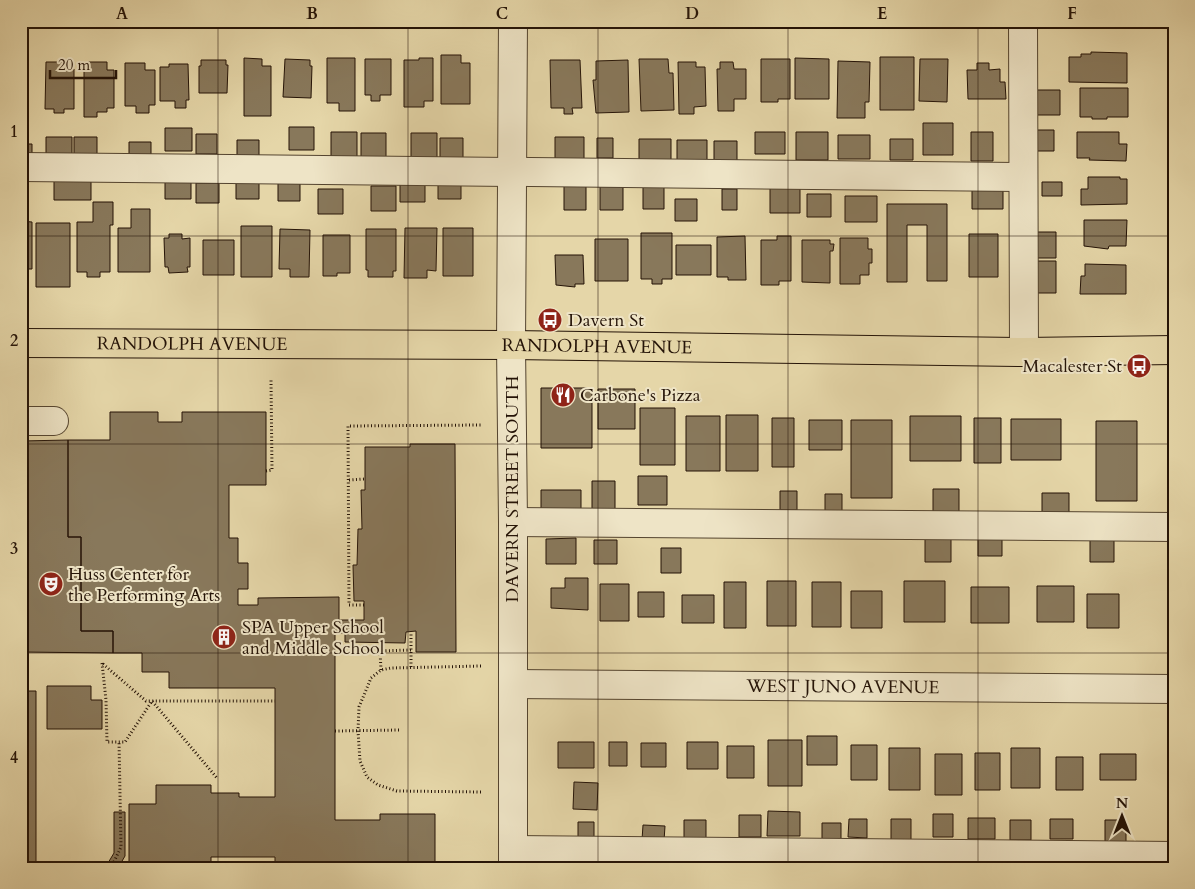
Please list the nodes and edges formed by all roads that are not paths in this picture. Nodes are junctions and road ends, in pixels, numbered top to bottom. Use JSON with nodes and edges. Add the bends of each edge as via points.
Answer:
{"nodes":[{"id":1,"x":513,"y":21,"type":"edge"},
{"id":2,"x":1023,"y":21,"type":"edge"},
{"id":3,"x":21,"y":167,"type":"edge"},
{"id":4,"x":513,"y":172,"type":"junction"},
{"id":5,"x":1023,"y":177,"type":"junction"},
{"id":6,"x":21,"y":343,"type":"edge"},
{"id":7,"x":511,"y":345,"type":"junction"},
{"id":8,"x":1174,"y":350,"type":"edge"},
{"id":9,"x":1024,"y":352,"type":"junction"},
{"id":10,"x":21,"y":421,"type":"edge"},
{"id":11,"x":54,"y":421,"type":"dead end"},
{"id":12,"x":513,"y":522,"type":"junction"},
{"id":13,"x":1174,"y":527,"type":"edge"},
{"id":14,"x":513,"y":684,"type":"junction"},
{"id":15,"x":1174,"y":689,"type":"edge"},
{"id":16,"x":1174,"y":856,"type":"edge"},
{"id":17,"x":513,"y":859,"type":"edge"}],
"edges":[{"from":1,"to":4,"type":"street","name":"DAVERN STREET SOUTH"},
{"from":2,"to":5,"type":"street"},
{"from":3,"to":4,"type":"street"},
{"from":4,"to":5,"type":"street"},
{"from":4,"to":7,"type":"street","name":"DAVERN STREET SOUTH"},
{"from":5,"to":9,"type":"street"},
{"from":6,"to":7,"type":"main road","name":"RANDOLPH AVENUE"},
{"from":7,"to":9,"type":"main road","name":"RANDOLPH AVENUE"},
{"from":7,"to":12,"type":"street","name":"DAVERN STREET SOUTH"},
{"from":8,"to":9,"type":"main road","name":"RANDOLPH AVENUE"},
{"from":10,"to":11,"type":"street"},
{"from":12,"to":13,"type":"street"},
{"from":12,"to":14,"type":"street","name":"DAVERN STREET SOUTH"},
{"from":14,"to":15,"type":"street","name":"WEST JUNO AVENUE"},
{"from":14,"to":17,"type":"street","name":"DAVERN STREET SOUTH"},
{"from":16,"to":17,"type":"street"}]}
